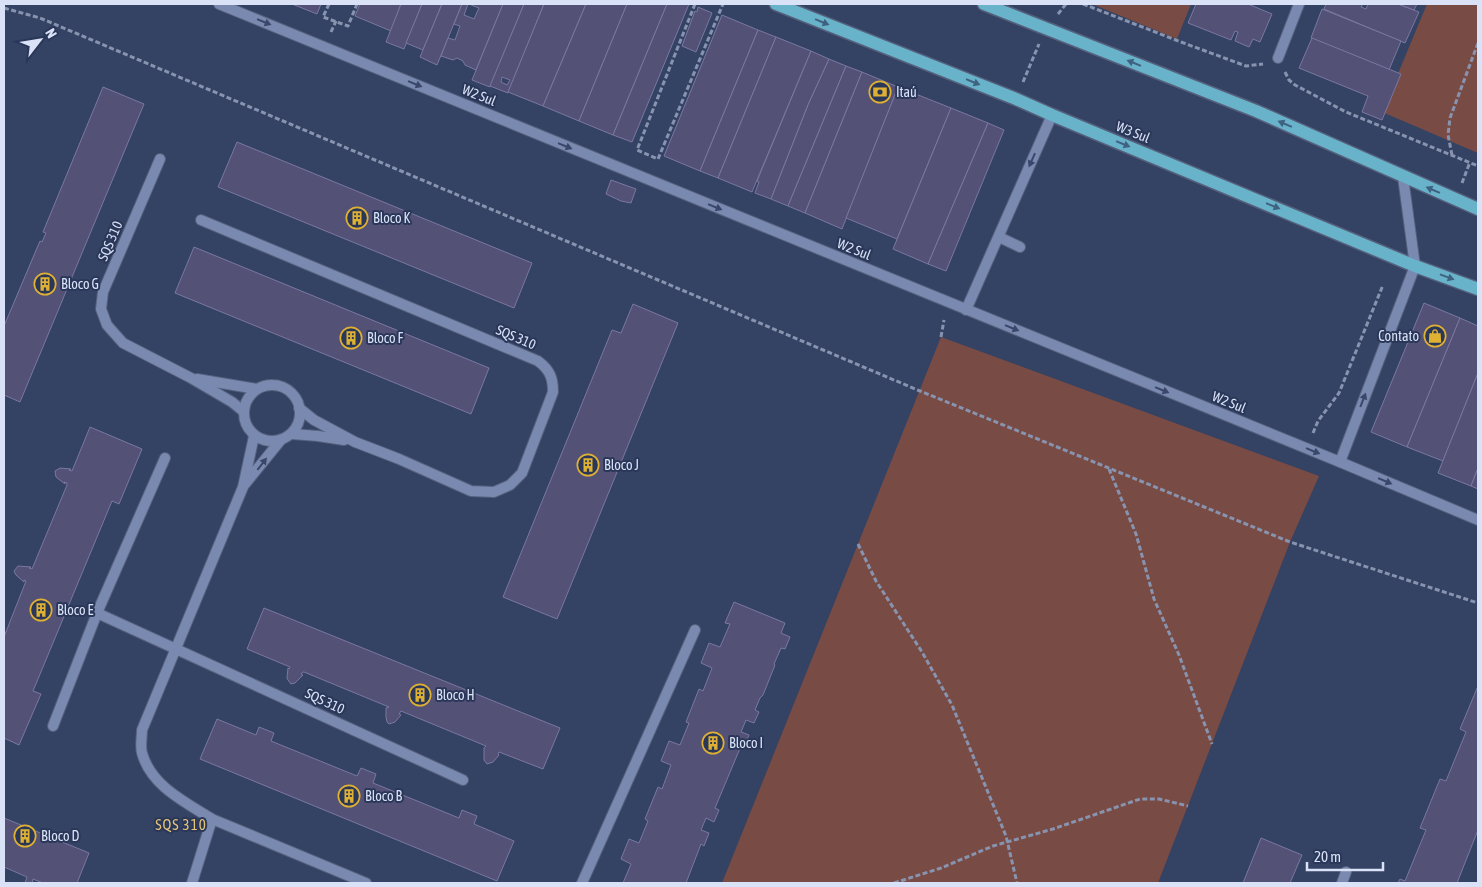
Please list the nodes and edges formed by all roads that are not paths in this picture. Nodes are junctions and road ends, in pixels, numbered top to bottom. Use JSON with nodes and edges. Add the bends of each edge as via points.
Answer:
{"nodes":[{"id":1,"x":219,"y":4,"type":"edge"},
{"id":2,"x":776,"y":4,"type":"edge"},
{"id":3,"x":984,"y":4,"type":"edge"},
{"id":4,"x":1299,"y":4,"type":"edge"},
{"id":5,"x":1281,"y":57,"type":"road end"},
{"id":6,"x":1052,"y":115,"type":"junction"},
{"id":7,"x":160,"y":159,"type":"dead end"},
{"id":8,"x":1403,"y":177,"type":"junction"},
{"id":9,"x":1478,"y":209,"type":"edge"},
{"id":10,"x":202,"y":220,"type":"dead end"},
{"id":11,"x":999,"y":236,"type":"junction"},
{"id":12,"x":1020,"y":247,"type":"dead end"},
{"id":13,"x":1416,"y":266,"type":"junction"},
{"id":14,"x":1478,"y":289,"type":"edge"},
{"id":15,"x":966,"y":310,"type":"junction"},
{"id":16,"x":192,"y":378,"type":"junction"},
{"id":17,"x":257,"y":389,"type":"junction"},
{"id":18,"x":299,"y":408,"type":"junction"},
{"id":19,"x":243,"y":411,"type":"junction"},
{"id":20,"x":292,"y":434,"type":"junction"},
{"id":21,"x":254,"y":436,"type":"junction"},
{"id":22,"x":280,"y":441,"type":"junction"},
{"id":23,"x":355,"y":442,"type":"junction"},
{"id":24,"x":165,"y":458,"type":"dead end"},
{"id":25,"x":1340,"y":462,"type":"junction"},
{"id":26,"x":243,"y":487,"type":"junction"},
{"id":27,"x":1478,"y":520,"type":"edge"},
{"id":28,"x":97,"y":613,"type":"junction"},
{"id":29,"x":695,"y":630,"type":"dead end"},
{"id":30,"x":175,"y":648,"type":"junction"},
{"id":31,"x":54,"y":726,"type":"dead end"},
{"id":32,"x":463,"y":780,"type":"dead end"},
{"id":33,"x":212,"y":819,"type":"junction"},
{"id":34,"x":1346,"y":872,"type":"dead end"},
{"id":35,"x":192,"y":883,"type":"edge"},
{"id":36,"x":366,"y":883,"type":"edge"},
{"id":37,"x":582,"y":883,"type":"edge"},
{"id":38,"x":1342,"y":883,"type":"edge"}],
"edges":[{"from":1,"to":15,"type":"street","name":"W2 Sul","one_way":true},
{"from":2,"to":6,"type":"main road","name":"W3 Sul","one_way":true},
{"from":8,"to":3,"type":"main road","one_way":true,"via":[[1256,111]]},
{"from":4,"to":5,"type":"street"},
{"from":6,"to":11,"type":"street","one_way":true},
{"from":6,"to":13,"type":"main road","name":"W3 Sul","one_way":true},
{"from":7,"to":16,"type":"street","name":"SQS 310","via":[[103,292],[101,309],[107,325],[123,343]]},
{"from":9,"to":8,"type":"main road","one_way":true},
{"from":8,"to":13,"type":"street"},
{"from":10,"to":23,"type":"street","name":"SQS 310","via":[[538,361],[550,374],[553,383],[553,392],[522,473],[510,485],[494,492],[472,491]]},
{"from":11,"to":12,"type":"street"},
{"from":11,"to":15,"type":"street"},
{"from":13,"to":14,"type":"main road","name":"W3 Sul","one_way":true},
{"from":25,"to":13,"type":"street","one_way":true},
{"from":15,"to":25,"type":"street","name":"W2 Sul","one_way":true},
{"from":16,"to":17,"type":"street","name":"SQS 310"},
{"from":16,"to":19,"type":"street","name":"SQS 310"},
{"from":17,"to":18,"type":"street","name":"SQS 310","via":[[270,385],[283,388],[294,396]]},
{"from":17,"to":19,"type":"street","via":[[248,398]]},
{"from":18,"to":20,"type":"street","via":[[299,422]]},
{"from":18,"to":23,"type":"street","name":"SQS 310"},
{"from":19,"to":21,"type":"street","via":[[247,429]]},
{"from":20,"to":22,"type":"street"},
{"from":20,"to":23,"type":"street","name":"SQS 310"},
{"from":21,"to":22,"type":"street","via":[[266,441]]},
{"from":21,"to":26,"type":"street"},
{"from":26,"to":22,"type":"street","one_way":true},
{"from":24,"to":28,"type":"street"},
{"from":25,"to":27,"type":"street","name":"W2 Sul","one_way":true},
{"from":26,"to":30,"type":"street"},
{"from":28,"to":30,"type":"street","name":"SQS 310"},
{"from":28,"to":31,"type":"street"},
{"from":29,"to":37,"type":"street"},
{"from":30,"to":32,"type":"street","name":"SQS 310"},
{"from":30,"to":33,"type":"street","via":[[142,730],[141,751],[148,771],[167,790]]},
{"from":33,"to":35,"type":"street"},
{"from":33,"to":36,"type":"street"},
{"from":34,"to":38,"type":"street"}]}
